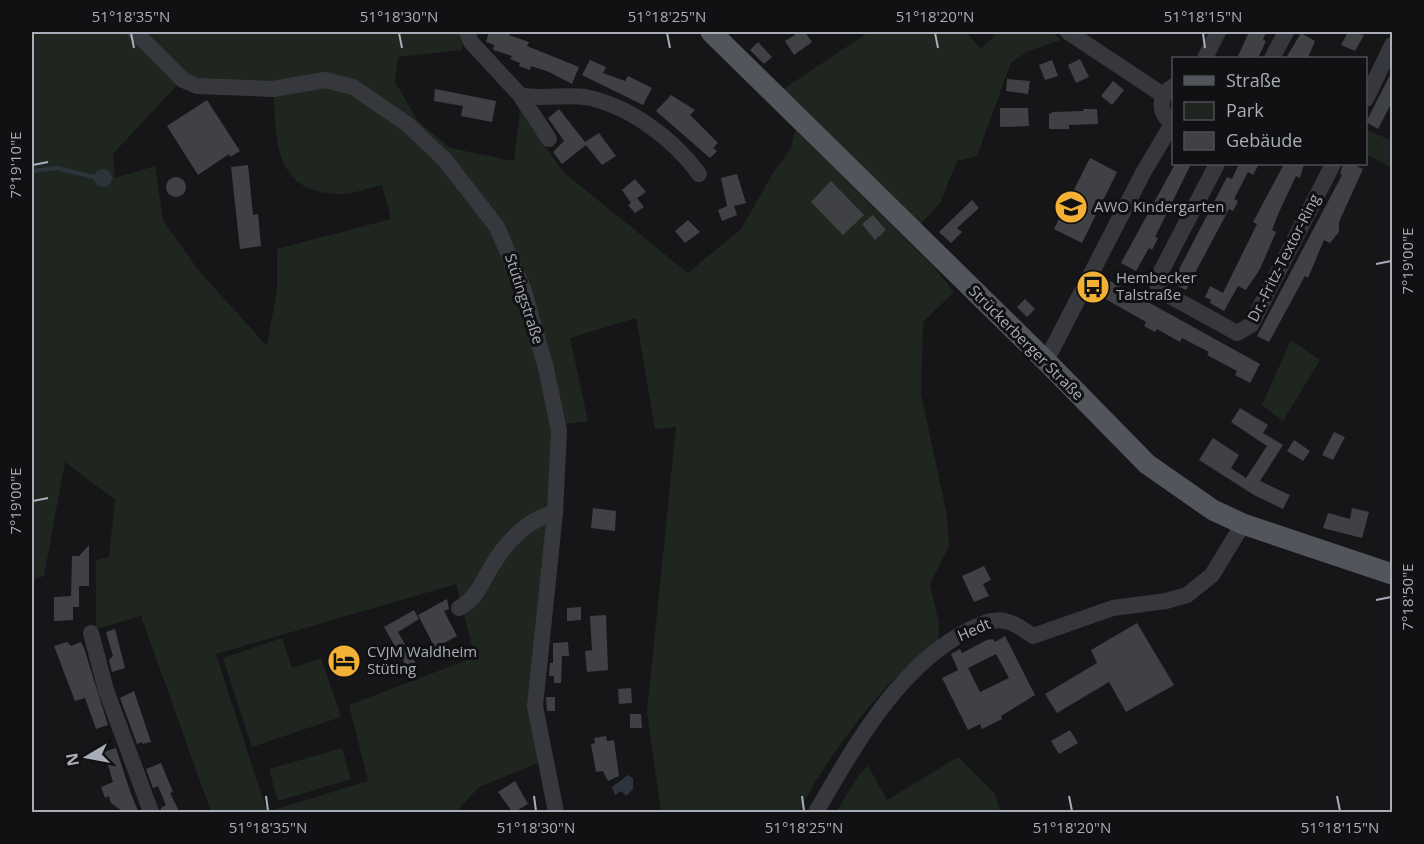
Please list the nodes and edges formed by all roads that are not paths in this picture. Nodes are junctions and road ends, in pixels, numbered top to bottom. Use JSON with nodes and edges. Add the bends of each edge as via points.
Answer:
{"nodes":[{"id":1,"x":135,"y":32,"type":"edge"},
{"id":2,"x":467,"y":32,"type":"edge"},
{"id":3,"x":711,"y":32,"type":"edge"},
{"id":4,"x":1068,"y":32,"type":"edge"},
{"id":5,"x":1218,"y":32,"type":"edge"},
{"id":6,"x":1286,"y":32,"type":"edge"},
{"id":7,"x":1392,"y":45,"type":"edge"},
{"id":8,"x":1206,"y":57,"type":"edge"},
{"id":9,"x":1273,"y":57,"type":"edge"},
{"id":10,"x":1168,"y":91,"type":"edge"},
{"id":11,"x":520,"y":95,"type":"junction"},
{"id":12,"x":1367,"y":95,"type":"edge"},
{"id":13,"x":1172,"y":124,"type":"edge"},
{"id":14,"x":549,"y":139,"type":"dead end"},
{"id":15,"x":1216,"y":165,"type":"edge"},
{"id":16,"x":1332,"y":165,"type":"edge"},
{"id":17,"x":699,"y":174,"type":"dead end"},
{"id":18,"x":1046,"y":361,"type":"junction"},
{"id":19,"x":555,"y":513,"type":"junction"},
{"id":20,"x":1243,"y":524,"type":"junction"},
{"id":21,"x":1392,"y":574,"type":"edge"},
{"id":22,"x":459,"y":608,"type":"dead end"},
{"id":23,"x":91,"y":633,"type":"dead end"},
{"id":24,"x":151,"y":813,"type":"edge"},
{"id":25,"x":556,"y":813,"type":"edge"},
{"id":26,"x":816,"y":813,"type":"edge"}],
"edges":[{"from":1,"to":19,"type":"street","name":"Stütingstraße","via":[[183,80],[197,86],[273,89],[325,80],[353,87],[407,124],[452,167],[497,227],[523,288],[558,421]]},
{"from":2,"to":11,"type":"street","via":[[471,42]]},
{"from":3,"to":18,"type":"main road","name":"Strückerberger Straße"},
{"from":4,"to":10,"type":"street"},
{"from":5,"to":8,"type":"street"},
{"from":6,"to":9,"type":"street"},
{"from":7,"to":12,"type":"street"},
{"from":10,"to":13,"type":"street","via":[[1162,113]]},
{"from":11,"to":14,"type":"street"},
{"from":11,"to":17,"type":"street","via":[[583,97],[613,104],[658,133]]},
{"from":13,"to":18,"type":"street"},
{"from":15,"to":16,"type":"street","name":"Dr.-Fritz-Textor-Ring","via":[[1156,281],[1159,290],[1237,333],[1251,325]]},
{"from":18,"to":20,"type":"main road","name":"Strückerberger Straße","via":[[1147,464],[1213,510]]},
{"from":19,"to":22,"type":"street","via":[[544,515],[516,535],[490,567],[472,602]]},
{"from":19,"to":25,"type":"street","name":"Stütingstraße","via":[[535,705]]},
{"from":20,"to":21,"type":"main road","name":"Strückerberger Straße"},
{"from":20,"to":26,"type":"street","name":"Hedt","via":[[1212,575],[1187,595],[1166,602],[1113,608],[1034,636],[997,620],[957,636],[894,691]]},
{"from":23,"to":24,"type":"street","via":[[106,690]]}]}
